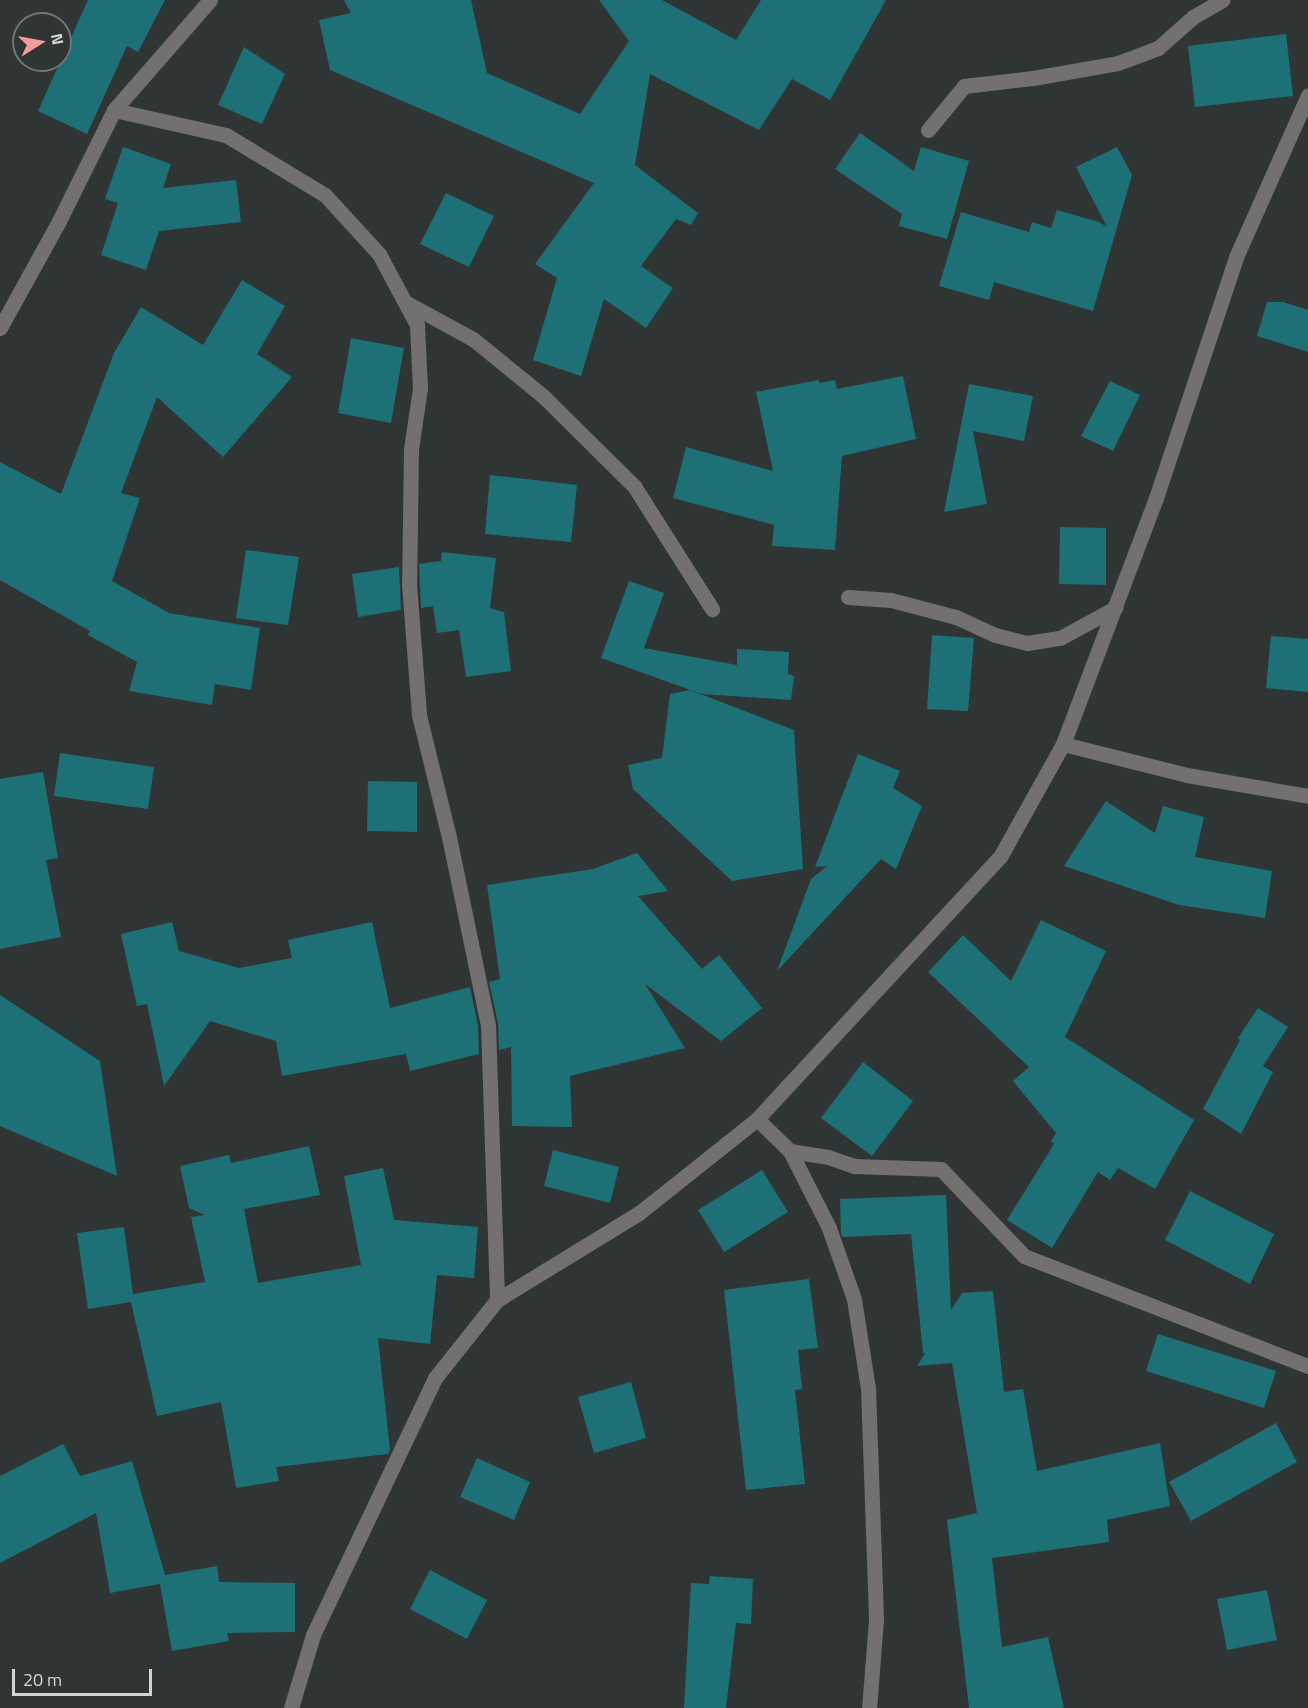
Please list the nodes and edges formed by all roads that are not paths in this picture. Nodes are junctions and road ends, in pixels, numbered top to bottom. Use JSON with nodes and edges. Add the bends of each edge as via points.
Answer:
{"nodes":[{"id":1,"x":210,"y":0,"type":"edge"},
{"id":2,"x":1223,"y":0,"type":"edge"},
{"id":3,"x":1308,"y":95,"type":"edge"},
{"id":4,"x":114,"y":110,"type":"junction"},
{"id":5,"x":927,"y":130,"type":"dead end"},
{"id":6,"x":405,"y":302,"type":"junction"},
{"id":7,"x":0,"y":328,"type":"edge"},
{"id":8,"x":848,"y":597,"type":"dead end"},
{"id":9,"x":1115,"y":608,"type":"junction"},
{"id":10,"x":711,"y":609,"type":"dead end"},
{"id":11,"x":1063,"y":744,"type":"junction"},
{"id":12,"x":1308,"y":796,"type":"edge"},
{"id":13,"x":757,"y":1119,"type":"junction"},
{"id":14,"x":790,"y":1151,"type":"junction"},
{"id":15,"x":497,"y":1300,"type":"junction"},
{"id":16,"x":1308,"y":1366,"type":"edge"},
{"id":17,"x":291,"y":1708,"type":"edge"},
{"id":18,"x":869,"y":1708,"type":"edge"}],
"edges":[{"from":1,"to":4,"type":"street"},
{"from":2,"to":5,"type":"street","via":[[1193,17],[1158,48],[1118,63],[964,86]]},
{"from":3,"to":9,"type":"street","via":[[1236,257]]},
{"from":4,"to":6,"type":"street","via":[[226,135],[325,195],[379,254]]},
{"from":4,"to":7,"type":"street"},
{"from":6,"to":10,"type":"street","via":[[473,339],[544,397],[634,486]]},
{"from":6,"to":15,"type":"street","via":[[417,325],[420,388],[411,449],[409,584],[419,715],[488,1025]]},
{"from":8,"to":9,"type":"street","via":[[891,600],[956,617],[995,635],[1027,643],[1060,638]]},
{"from":9,"to":11,"type":"street"},
{"from":11,"to":12,"type":"street","via":[[1187,776]]},
{"from":11,"to":13,"type":"street","via":[[1000,857]]},
{"from":13,"to":14,"type":"street"},
{"from":13,"to":15,"type":"street","via":[[639,1213]]},
{"from":14,"to":16,"type":"street","via":[[854,1166],[942,1169],[1024,1256]]},
{"from":14,"to":18,"type":"street","via":[[829,1228],[854,1299],[868,1388],[876,1620]]},
{"from":15,"to":17,"type":"street","via":[[435,1377],[313,1635]]}]}
